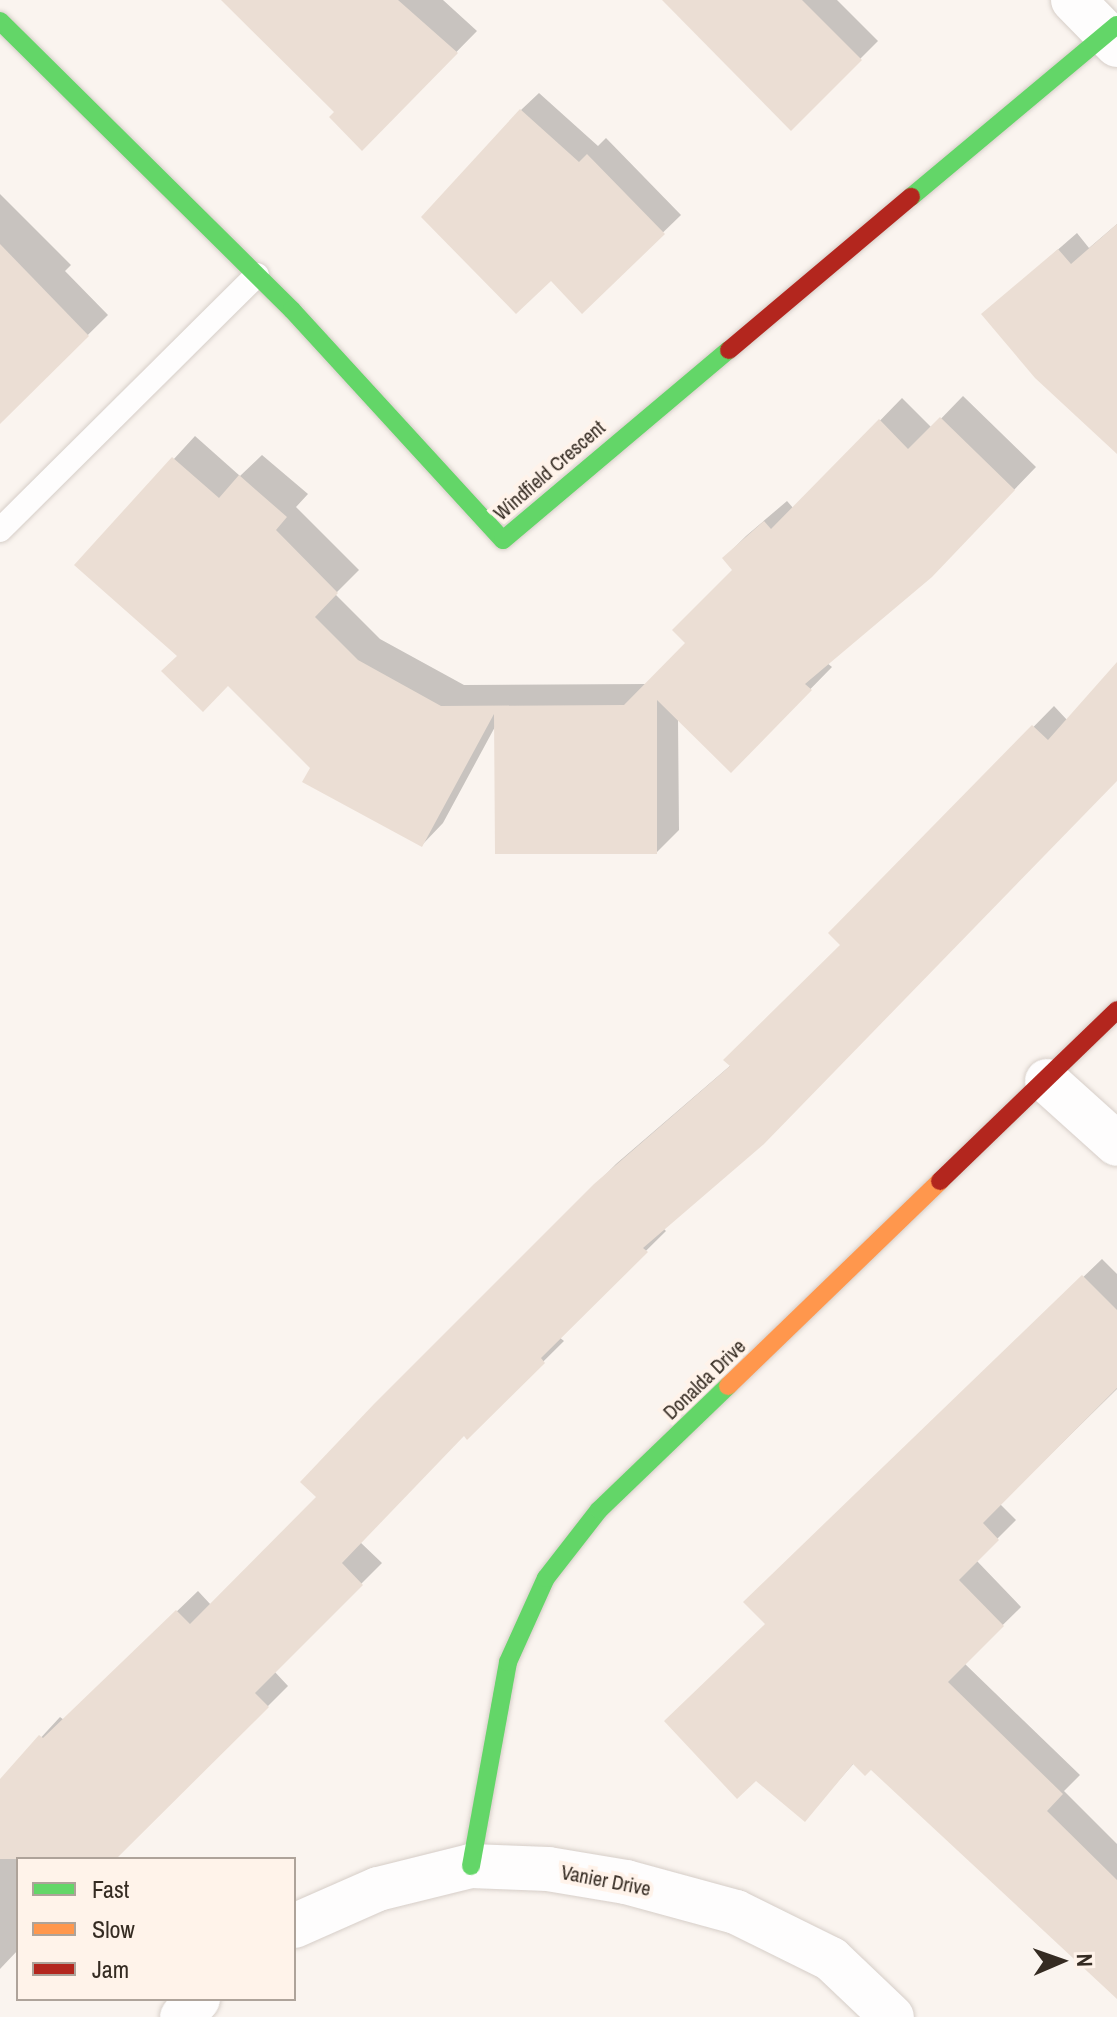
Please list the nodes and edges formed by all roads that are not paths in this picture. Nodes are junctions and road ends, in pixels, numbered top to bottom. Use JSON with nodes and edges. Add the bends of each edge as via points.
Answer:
{"nodes":[{"id":1,"x":1073,"y":0,"type":"edge"},
{"id":2,"x":0,"y":21,"type":"edge"},
{"id":3,"x":1114,"y":35,"type":"edge"},
{"id":4,"x":257,"y":275,"type":"junction"},
{"id":5,"x":0,"y":530,"type":"edge"},
{"id":6,"x":1117,"y":1010,"type":"edge"},
{"id":7,"x":1047,"y":1081,"type":"junction"},
{"id":8,"x":1117,"y":1144,"type":"edge"},
{"id":9,"x":471,"y":1866,"type":"junction"},
{"id":10,"x":296,"y":1925,"type":"edge"},
{"id":11,"x":196,"y":2001,"type":"edge"},
{"id":12,"x":182,"y":2017,"type":"edge"},
{"id":13,"x":892,"y":2017,"type":"edge"}],
"edges":[{"from":1,"to":3,"type":"street"},
{"from":2,"to":4,"type":"street","name":"Windfield Crescent"},
{"from":3,"to":4,"type":"street","name":"Windfield Crescent","via":[[503,540],[422,446]]},
{"from":4,"to":5,"type":"lane"},
{"from":6,"to":7,"type":"street","name":"Donalda Drive"},
{"from":7,"to":8,"type":"street"},
{"from":7,"to":9,"type":"street","name":"Donalda Drive","via":[[599,1510],[546,1578],[508,1662]]},
{"from":9,"to":10,"type":"street","name":"Vanier Drive","via":[[378,1889]]},
{"from":9,"to":13,"type":"street","name":"Vanier Drive","via":[[548,1869],[626,1882],[736,1912],[831,1959]]},
{"from":11,"to":12,"type":"street"}]}
